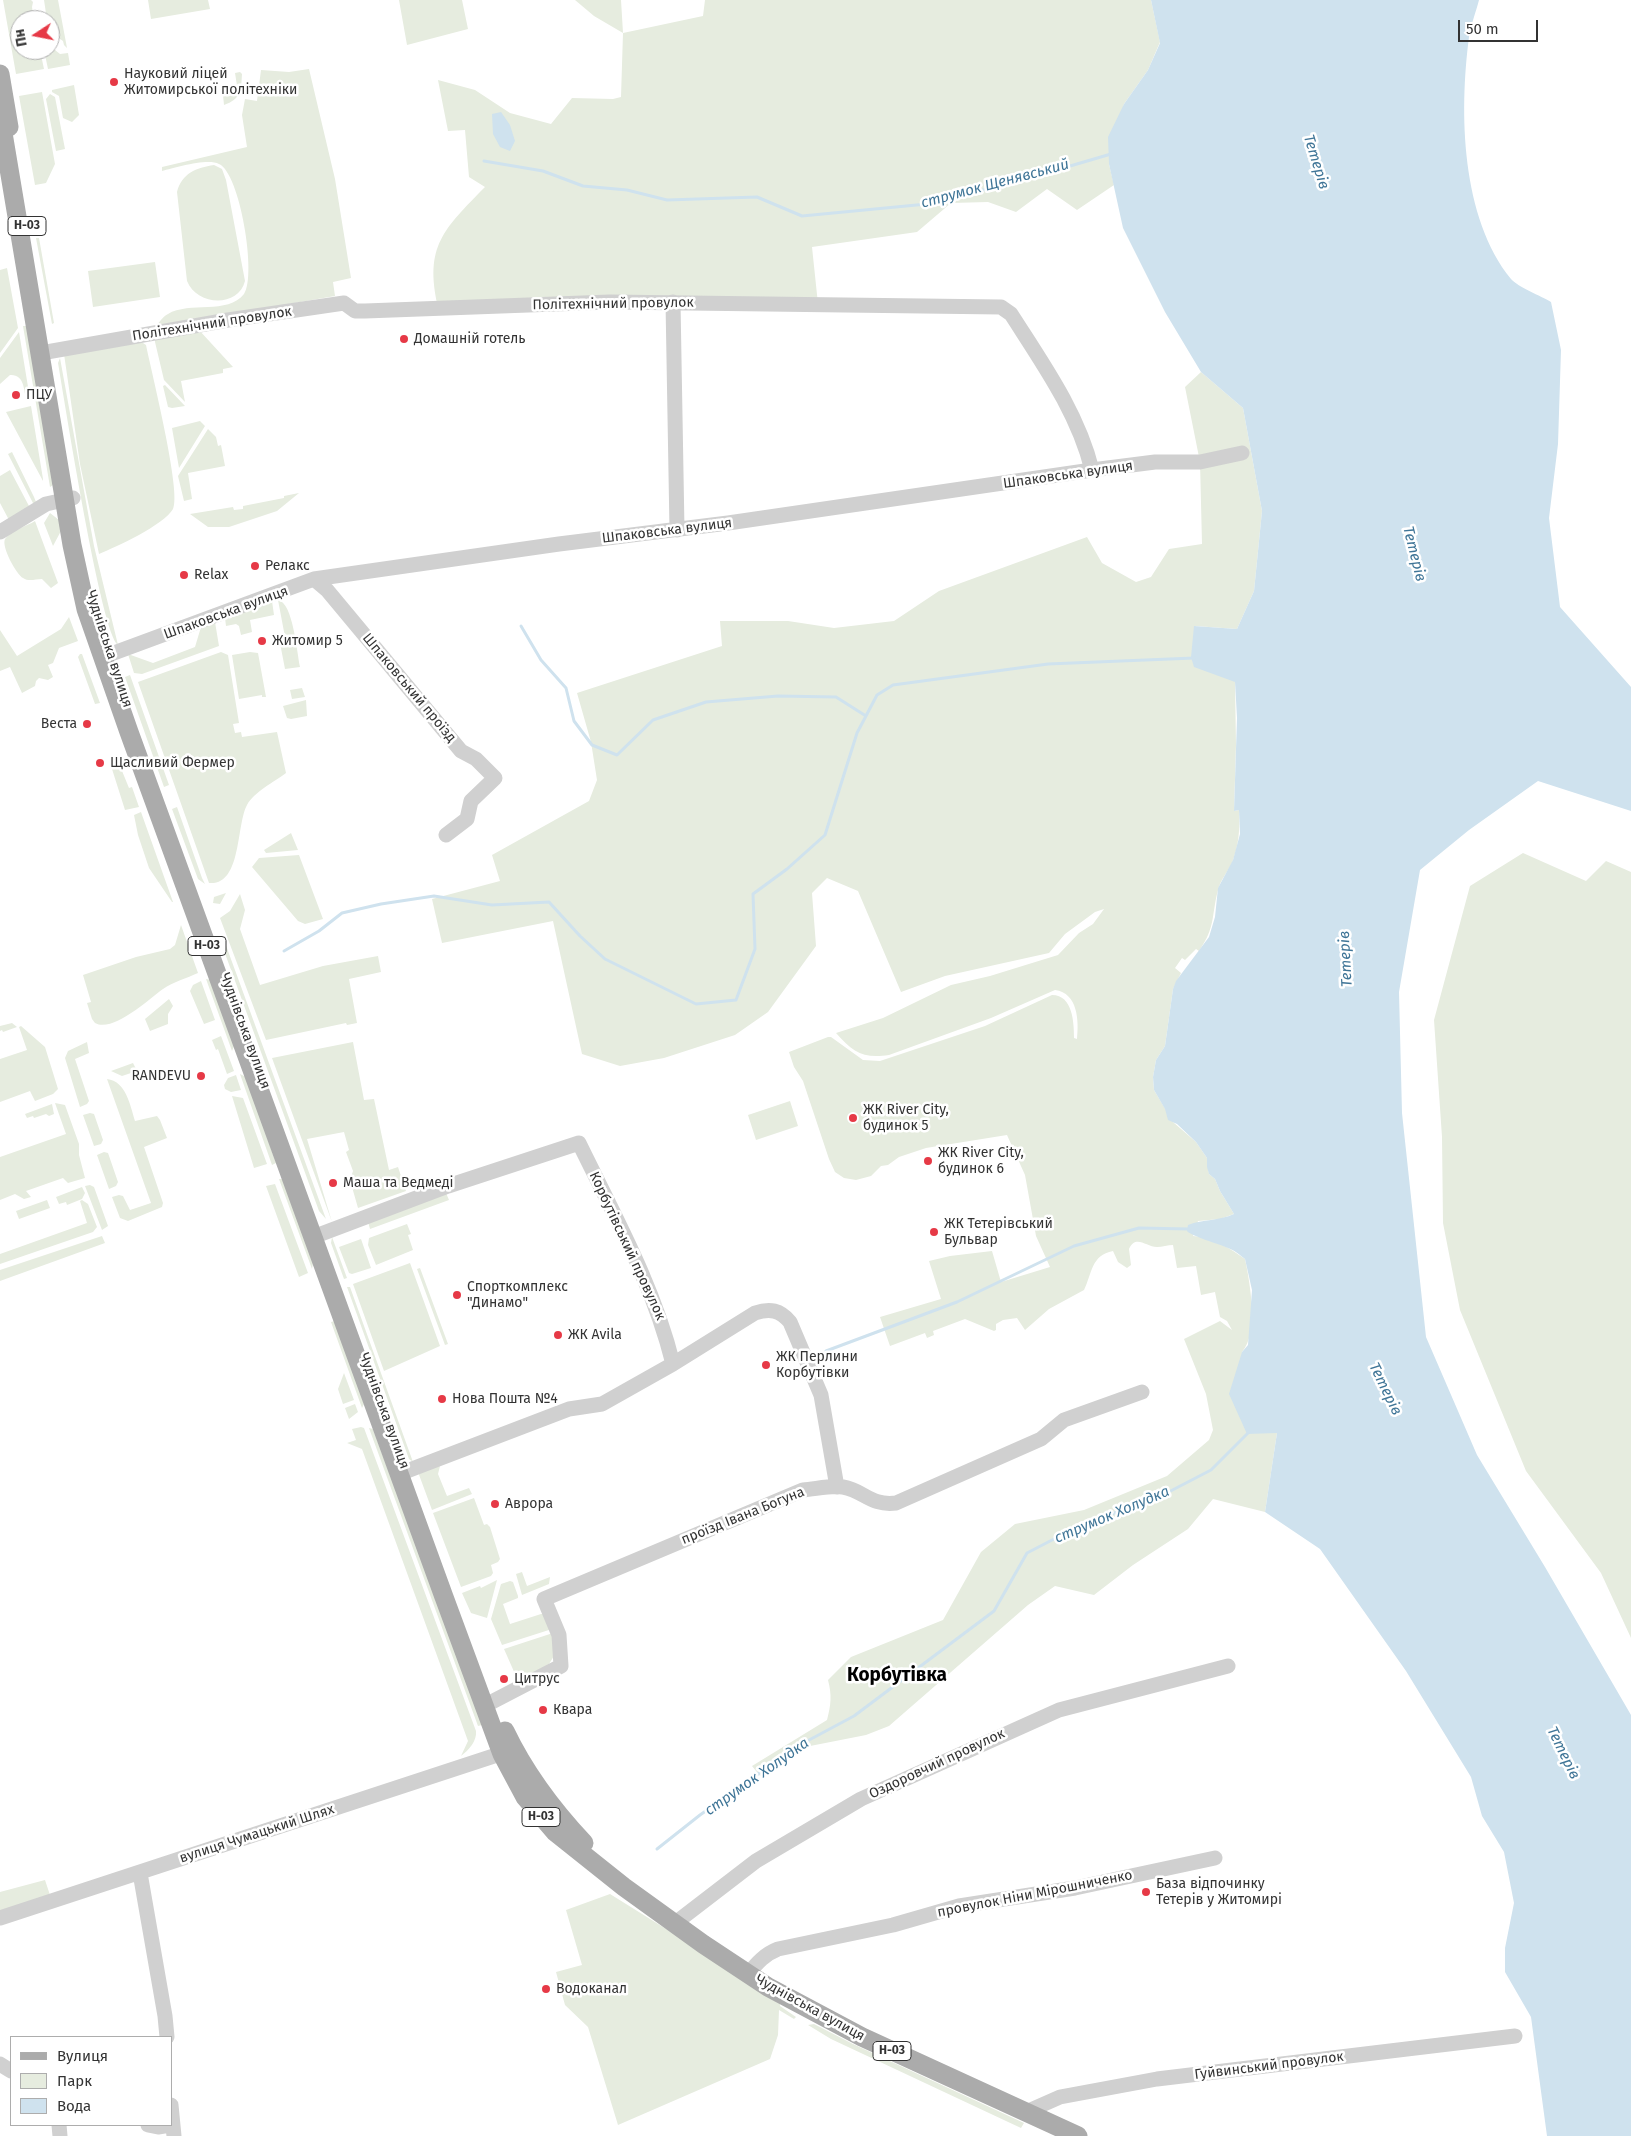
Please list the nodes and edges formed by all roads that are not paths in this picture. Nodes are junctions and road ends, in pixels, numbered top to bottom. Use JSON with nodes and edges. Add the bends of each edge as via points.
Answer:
{"nodes":[{"id":1,"x":0,"y":74,"type":"edge"},
{"id":2,"x":0,"y":115,"type":"edge"},
{"id":3,"x":673,"y":302,"type":"junction"},
{"id":4,"x":45,"y":352,"type":"junction"},
{"id":5,"x":1242,"y":454,"type":"dead end"},
{"id":6,"x":1092,"y":470,"type":"junction"},
{"id":7,"x":69,"y":499,"type":"junction"},
{"id":8,"x":677,"y":530,"type":"junction"},
{"id":9,"x":0,"y":532,"type":"edge"},
{"id":10,"x":314,"y":579,"type":"junction"},
{"id":11,"x":106,"y":656,"type":"junction"},
{"id":12,"x":446,"y":835,"type":"dead end"},
{"id":13,"x":317,"y":1235,"type":"junction"},
{"id":14,"x":673,"y":1364,"type":"junction"},
{"id":15,"x":1142,"y":1392,"type":"dead end"},
{"id":16,"x":402,"y":1473,"type":"junction"},
{"id":17,"x":837,"y":1487,"type":"junction"},
{"id":18,"x":1228,"y":1666,"type":"dead end"},
{"id":19,"x":488,"y":1704,"type":"junction"},
{"id":20,"x":508,"y":1751,"type":"junction"},
{"id":21,"x":1215,"y":1858,"type":"dead end"},
{"id":22,"x":140,"y":1873,"type":"junction"},
{"id":23,"x":0,"y":1918,"type":"edge"},
{"id":24,"x":674,"y":1924,"type":"junction"},
{"id":25,"x":748,"y":1974,"type":"junction"},
{"id":26,"x":167,"y":2036,"type":"edge"},
{"id":27,"x":1515,"y":2036,"type":"dead end"},
{"id":28,"x":1026,"y":2112,"type":"junction"},
{"id":29,"x":158,"y":2126,"type":"edge"},
{"id":30,"x":172,"y":2127,"type":"edge"},
{"id":31,"x":1078,"y":2136,"type":"edge"}],
"edges":[{"from":1,"to":4,"type":"main road","name":"Чуднівська вулиця","number":"Н-03"},
{"from":2,"to":4,"type":"main road","name":"Чуднівська вулиця","number":"Н-03"},
{"from":3,"to":4,"type":"street","name":"Політехнічний провулок","via":[[366,311],[355,310],[344,303]]},
{"from":3,"to":6,"type":"street","name":"Політехнічний провулок","via":[[1001,307],[1011,314],[1056,385],[1086,443]]},
{"from":3,"to":8,"type":"street"},
{"from":4,"to":7,"type":"main road","name":"Чуднівська вулиця","number":"Н-03"},
{"from":5,"to":6,"type":"street","name":"Шпаковська вулиця","via":[[1200,462],[1155,462]]},
{"from":6,"to":8,"type":"street","name":"Шпаковська вулиця"},
{"from":7,"to":9,"type":"street","via":[[46,504]]},
{"from":7,"to":11,"type":"main road","name":"Чуднівська вулиця","number":"Н-03","via":[[72,545],[84,600]]},
{"from":8,"to":10,"type":"street","name":"Шпаковська вулиця"},
{"from":10,"to":11,"type":"street","name":"Шпаковська вулиця"},
{"from":10,"to":12,"type":"street","name":"Шпаковський проїзд","via":[[327,590],[461,750],[476,758],[495,778],[471,801],[467,819]]},
{"from":11,"to":13,"type":"main road","name":"Чуднівська вулиця","number":"Н-03"},
{"from":13,"to":14,"type":"street","name":"Корбутівський провулок","via":[[448,1186],[579,1144],[636,1260],[664,1328]]},
{"from":13,"to":16,"type":"main road","name":"Чуднівська вулиця","number":"Н-03"},
{"from":14,"to":16,"type":"street","via":[[602,1404],[569,1409]]},
{"from":14,"to":17,"type":"street","via":[[755,1313],[763,1310],[784,1315],[790,1322],[821,1395]]},
{"from":15,"to":17,"type":"street","name":"проїзд Івана Богуна","via":[[1064,1420],[1040,1439],[896,1502],[876,1503],[856,1491]]},
{"from":16,"to":19,"type":"main road","name":"Чуднівська вулиця","number":"Н-03"},
{"from":17,"to":19,"type":"street","name":"проїзд Івана Богуна","via":[[803,1490],[544,1599],[559,1634],[561,1666]]},
{"from":18,"to":24,"type":"street","name":"Оздоровчий провулок","via":[[1059,1710],[903,1779],[861,1799],[756,1861]]},
{"from":19,"to":20,"type":"main road","name":"Чуднівська вулиця","number":"Н-03"},
{"from":20,"to":22,"type":"street","name":"вулиця Чумацький Шлях"},
{"from":20,"to":24,"type":"main road","name":"Чуднівська вулиця","number":"Н-03","via":[[517,1785],[545,1822]]},
{"from":21,"to":25,"type":"street","name":"провулок Ніни Мірошниченко","via":[[1075,1888],[959,1906],[893,1925],[778,1949],[761,1959]]},
{"from":22,"to":23,"type":"street","name":"вулиця Чумацький Шлях"},
{"from":22,"to":26,"type":"street"},
{"from":24,"to":25,"type":"main road","name":"Чуднівська вулиця","number":"Н-03"},
{"from":25,"to":28,"type":"main road","name":"Чуднівська вулиця","number":"Н-03","via":[[862,2037]]},
{"from":27,"to":28,"type":"street","name":"Гуйвинський провулок","via":[[1157,2079],[1060,2097]]},
{"from":28,"to":31,"type":"main road","name":"Чуднівська вулиця","number":"Н-03"},
{"from":29,"to":30,"type":"street"}]}
